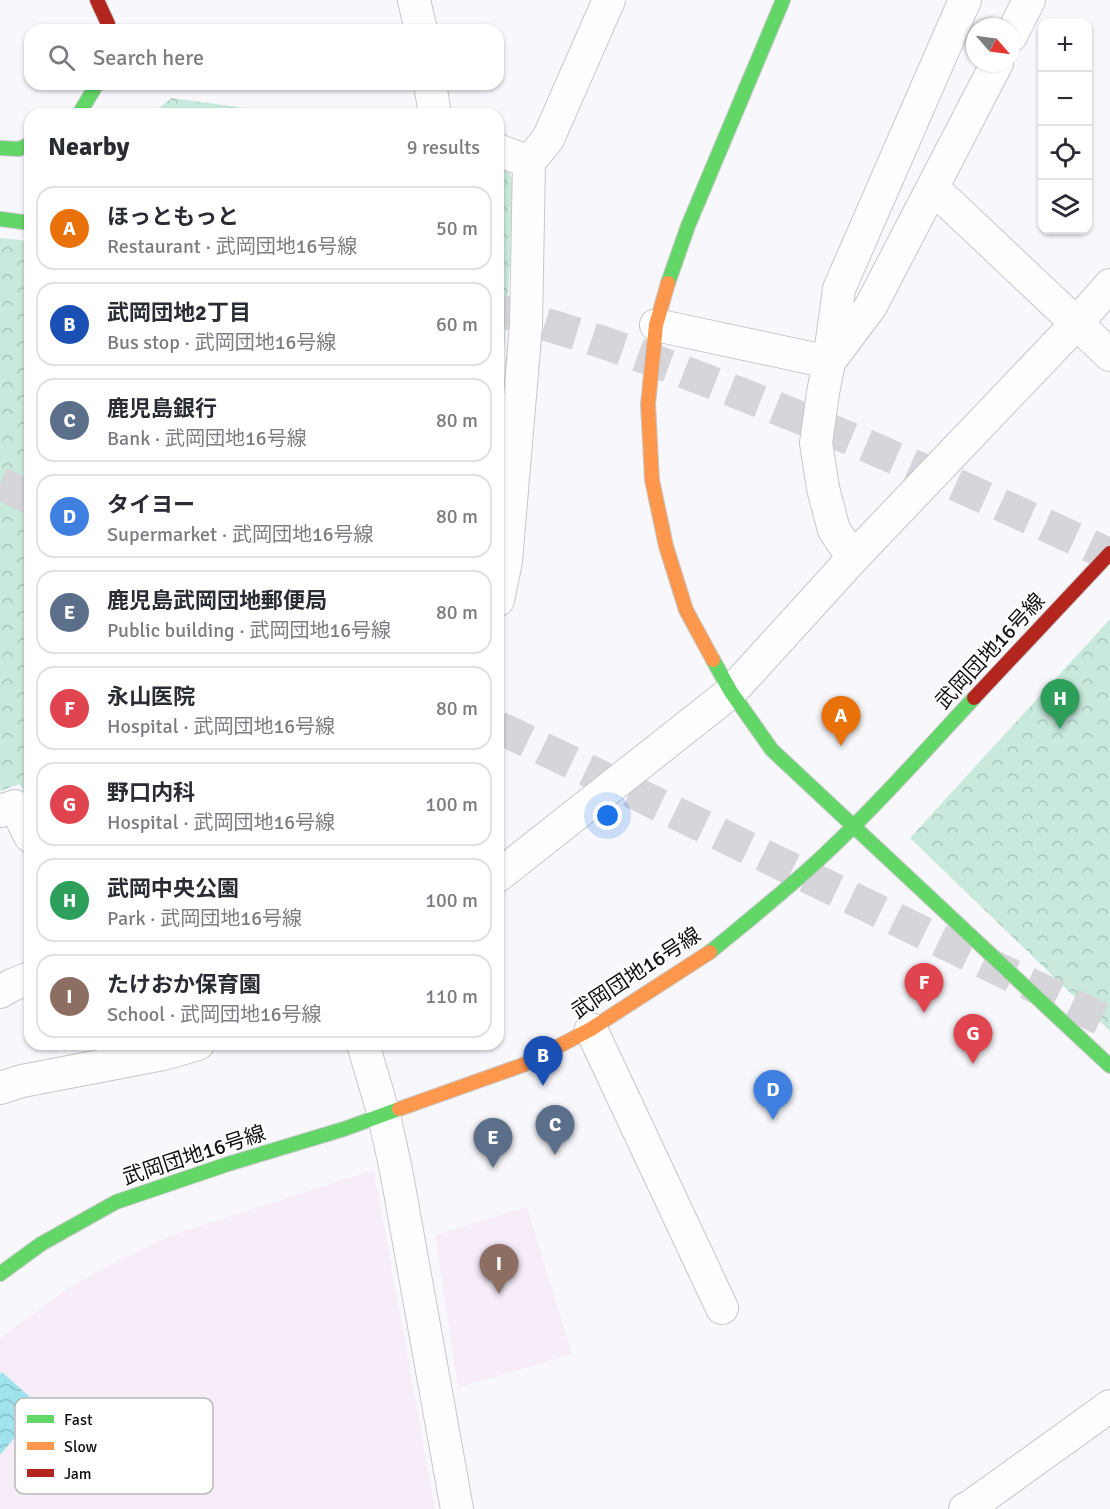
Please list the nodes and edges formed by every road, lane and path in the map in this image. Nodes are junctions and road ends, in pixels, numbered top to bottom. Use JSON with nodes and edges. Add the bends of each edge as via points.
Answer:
{"nodes":[{"id":1,"x":97,"y":0,"type":"edge"},
{"id":2,"x":414,"y":0,"type":"edge"},
{"id":3,"x":609,"y":0,"type":"edge"},
{"id":4,"x":783,"y":0,"type":"edge"},
{"id":5,"x":965,"y":0,"type":"edge"},
{"id":6,"x":1029,"y":0,"type":"edge"},
{"id":7,"x":1020,"y":18,"type":"edge"},
{"id":8,"x":108,"y":24,"type":"edge"},
{"id":9,"x":420,"y":24,"type":"edge"},
{"id":10,"x":992,"y":72,"type":"edge"},
{"id":11,"x":93,"y":90,"type":"edge"},
{"id":12,"x":431,"y":90,"type":"edge"},
{"id":13,"x":83,"y":108,"type":"edge"},
{"id":14,"x":434,"y":108,"type":"edge"},
{"id":15,"x":24,"y":147,"type":"edge"},
{"id":16,"x":0,"y":148,"type":"edge"},
{"id":17,"x":504,"y":152,"type":"edge"},
{"id":18,"x":529,"y":162,"type":"junction"},
{"id":19,"x":933,"y":188,"type":"junction"},
{"id":20,"x":0,"y":219,"type":"edge"},
{"id":21,"x":24,"y":222,"type":"edge"},
{"id":22,"x":1110,"y":285,"type":"edge"},
{"id":23,"x":1076,"y":324,"type":"junction"},
{"id":24,"x":656,"y":325,"type":"junction"},
{"id":25,"x":1110,"y":355,"type":"edge"},
{"id":26,"x":830,"y":362,"type":"junction"},
{"id":27,"x":1110,"y":553,"type":"edge"},
{"id":28,"x":853,"y":558,"type":"junction"},
{"id":29,"x":504,"y":571,"type":"edge"},
{"id":30,"x":731,"y":692,"type":"junction"},
{"id":31,"x":0,"y":811,"type":"edge"},
{"id":32,"x":24,"y":824,"type":"edge"},
{"id":33,"x":853,"y":826,"type":"junction"},
{"id":34,"x":504,"y":871,"type":"edge"},
{"id":35,"x":24,"y":980,"type":"edge"},
{"id":36,"x":0,"y":992,"type":"edge"},
{"id":37,"x":591,"y":1029,"type":"junction"},
{"id":38,"x":177,"y":1050,"type":"edge"},
{"id":39,"x":365,"y":1050,"type":"edge"},
{"id":40,"x":1110,"y":1066,"type":"edge"},
{"id":41,"x":0,"y":1088,"type":"edge"},
{"id":42,"x":384,"y":1115,"type":"junction"},
{"id":43,"x":0,"y":1274,"type":"edge"},
{"id":44,"x":722,"y":1308,"type":"dead end"},
{"id":45,"x":1110,"y":1406,"type":"edge"},
{"id":46,"x":457,"y":1509,"type":"edge"},
{"id":47,"x":965,"y":1509,"type":"edge"}],
"edges":[{"from":1,"to":8,"type":"main road"},
{"from":2,"to":9,"type":"street"},
{"from":3,"to":18,"type":"street","via":[[548,139]]},
{"from":4,"to":24,"type":"main road","via":[[688,226]]},
{"from":5,"to":26,"type":"street","via":[[839,290]]},
{"from":6,"to":7,"type":"street"},
{"from":10,"to":19,"type":"street"},
{"from":11,"to":13,"type":"main road"},
{"from":12,"to":14,"type":"street"},
{"from":15,"to":16,"type":"main road"},
{"from":17,"to":18,"type":"street"},
{"from":18,"to":29,"type":"street","via":[[526,325]]},
{"from":19,"to":23,"type":"street"},
{"from":19,"to":26,"type":"street","via":[[871,306]]},
{"from":20,"to":21,"type":"main road"},
{"from":22,"to":23,"type":"street"},
{"from":23,"to":25,"type":"street"},
{"from":23,"to":28,"type":"street"},
{"from":24,"to":26,"type":"street"},
{"from":24,"to":30,"type":"main road","via":[[648,404],[651,480],[686,610]]},
{"from":26,"to":28,"type":"street","via":[[816,443],[834,530]]},
{"from":27,"to":33,"type":"main road","name":"武岡団地16号線"},
{"from":28,"to":30,"type":"street"},
{"from":30,"to":33,"type":"main road","via":[[772,750]]},
{"from":30,"to":34,"type":"street"},
{"from":31,"to":32,"type":"street","via":[[15,806]]},
{"from":33,"to":37,"type":"main road","name":"武岡団地16号線","via":[[704,957]]},
{"from":33,"to":40,"type":"main road"},
{"from":35,"to":36,"type":"street"},
{"from":37,"to":42,"type":"main road","name":"武岡団地16号線","via":[[523,1065]]},
{"from":37,"to":44,"type":"street"},
{"from":38,"to":41,"type":"street"},
{"from":39,"to":42,"type":"street"},
{"from":42,"to":43,"type":"main road","name":"武岡団地16号線","via":[[116,1202],[41,1244]]},
{"from":42,"to":46,"type":"street"},
{"from":45,"to":47,"type":"street"}]}
